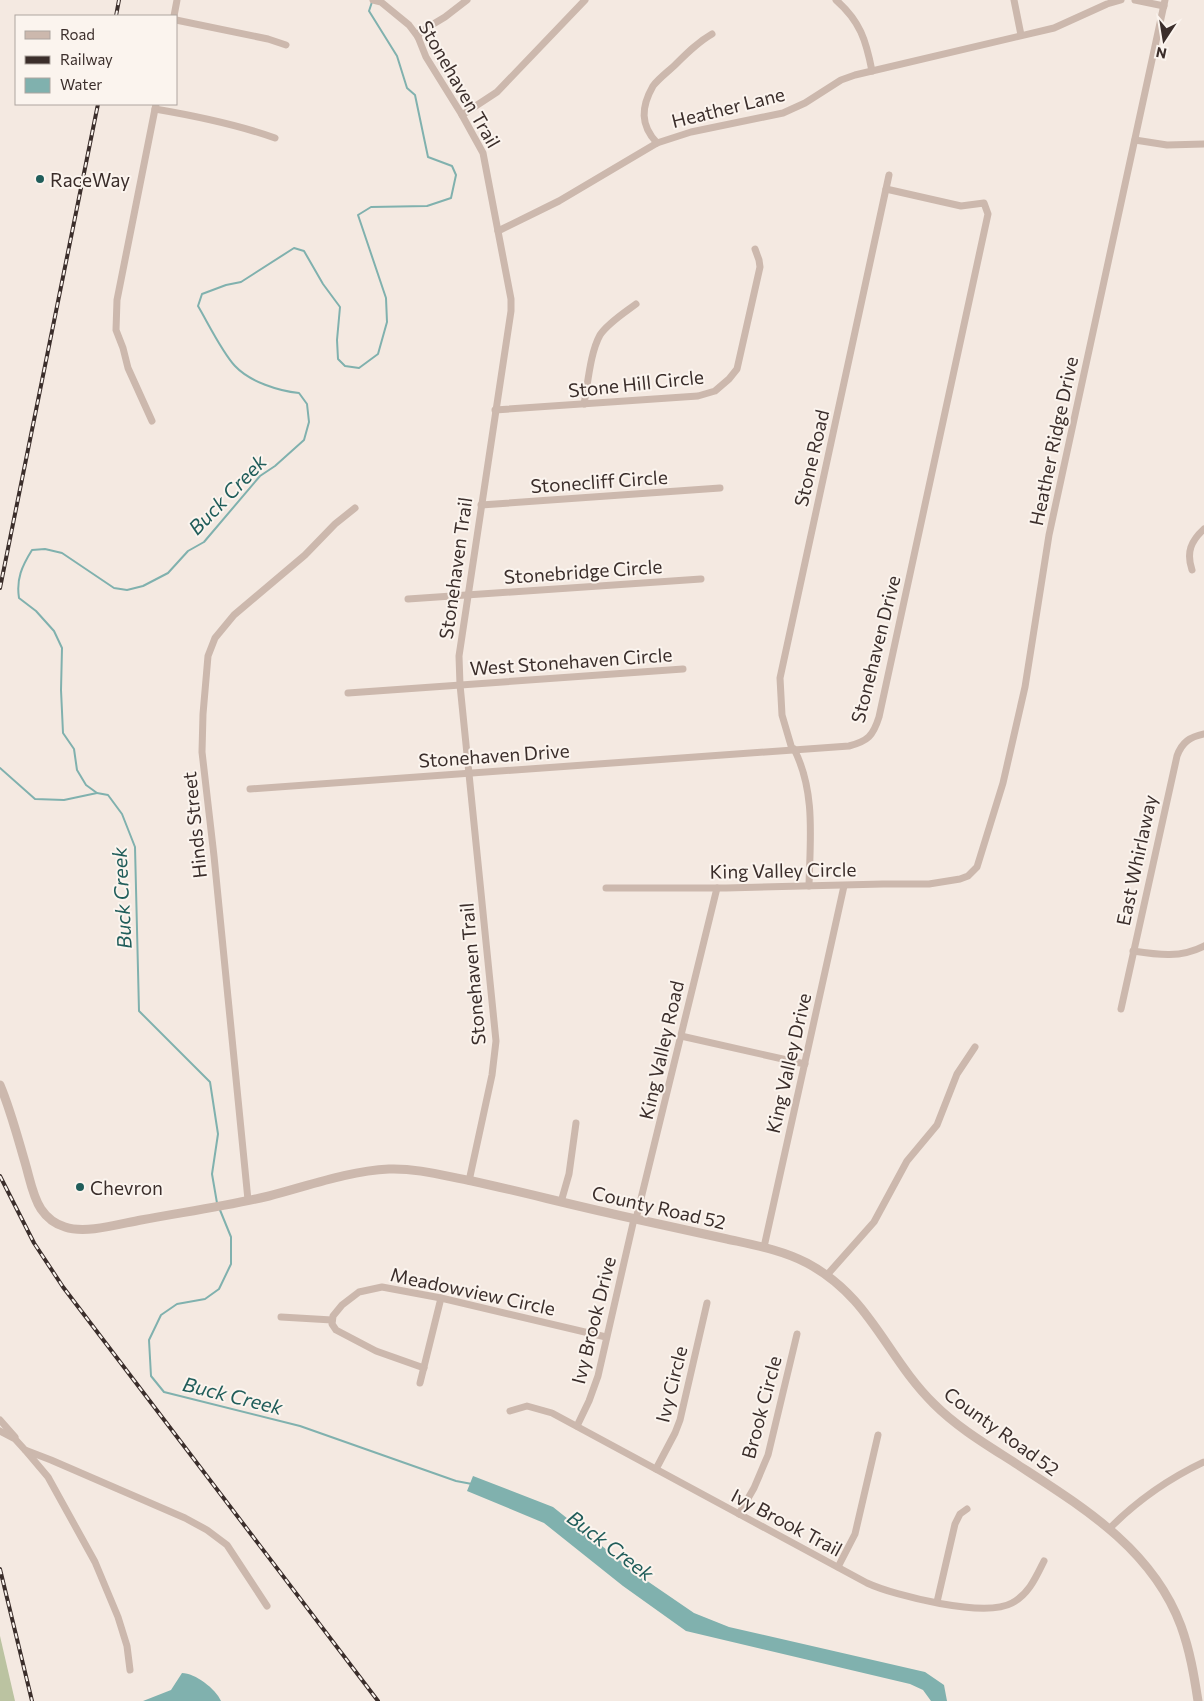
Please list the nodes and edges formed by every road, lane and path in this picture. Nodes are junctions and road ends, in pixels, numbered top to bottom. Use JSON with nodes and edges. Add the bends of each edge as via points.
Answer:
{"nodes":[{"id":1,"x":177,"y":0,"type":"edge"},
{"id":2,"x":373,"y":0,"type":"edge"},
{"id":3,"x":467,"y":0,"type":"edge"},
{"id":4,"x":585,"y":0,"type":"edge"},
{"id":5,"x":836,"y":0,"type":"edge"},
{"id":6,"x":1014,"y":0,"type":"edge"},
{"id":7,"x":1120,"y":0,"type":"edge"},
{"id":8,"x":1135,"y":0,"type":"edge"},
{"id":9,"x":1164,"y":3,"type":"edge"},
{"id":10,"x":174,"y":15,"type":"edge"},
{"id":11,"x":178,"y":20,"type":"edge"},
{"id":12,"x":712,"y":34,"type":"dead end"},
{"id":13,"x":1021,"y":36,"type":"junction"},
{"id":14,"x":418,"y":37,"type":"junction"},
{"id":15,"x":286,"y":45,"type":"dead end"},
{"id":16,"x":872,"y":71,"type":"junction"},
{"id":17,"x":155,"y":107,"type":"edge"},
{"id":18,"x":462,"y":115,"type":"junction"},
{"id":19,"x":275,"y":138,"type":"dead end"},
{"id":20,"x":1135,"y":140,"type":"junction"},
{"id":21,"x":656,"y":143,"type":"junction"},
{"id":22,"x":1204,"y":144,"type":"edge"},
{"id":23,"x":889,"y":175,"type":"dead end"},
{"id":24,"x":886,"y":189,"type":"junction"},
{"id":25,"x":498,"y":231,"type":"junction"},
{"id":26,"x":755,"y":249,"type":"dead end"},
{"id":27,"x":636,"y":304,"type":"dead end"},
{"id":28,"x":584,"y":404,"type":"junction"},
{"id":29,"x":495,"y":410,"type":"junction"},
{"id":30,"x":152,"y":421,"type":"dead end"},
{"id":31,"x":720,"y":488,"type":"dead end"},
{"id":32,"x":481,"y":506,"type":"junction"},
{"id":33,"x":355,"y":508,"type":"dead end"},
{"id":34,"x":1204,"y":529,"type":"edge"},
{"id":35,"x":1192,"y":570,"type":"dead end"},
{"id":36,"x":700,"y":579,"type":"dead end"},
{"id":37,"x":468,"y":594,"type":"junction"},
{"id":38,"x":408,"y":599,"type":"dead end"},
{"id":39,"x":683,"y":669,"type":"dead end"},
{"id":40,"x":460,"y":685,"type":"junction"},
{"id":41,"x":348,"y":693,"type":"dead end"},
{"id":42,"x":1204,"y":734,"type":"edge"},
{"id":43,"x":793,"y":749,"type":"junction"},
{"id":44,"x":469,"y":773,"type":"junction"},
{"id":45,"x":250,"y":789,"type":"dead end"},
{"id":46,"x":960,"y":879,"type":"joint"},
{"id":47,"x":809,"y":886,"type":"junction"},
{"id":48,"x":844,"y":886,"type":"junction"},
{"id":49,"x":606,"y":888,"type":"dead end"},
{"id":50,"x":717,"y":888,"type":"junction"},
{"id":51,"x":1204,"y":946,"type":"edge"},
{"id":52,"x":1133,"y":951,"type":"junction"},
{"id":53,"x":1121,"y":1009,"type":"dead end"},
{"id":54,"x":681,"y":1036,"type":"junction"},
{"id":55,"x":975,"y":1047,"type":"dead end"},
{"id":56,"x":805,"y":1064,"type":"junction"},
{"id":57,"x":0,"y":1086,"type":"edge"},
{"id":58,"x":576,"y":1122,"type":"dead end"},
{"id":59,"x":469,"y":1181,"type":"junction"},
{"id":60,"x":248,"y":1200,"type":"junction"},
{"id":61,"x":561,"y":1202,"type":"junction"},
{"id":62,"x":635,"y":1219,"type":"junction"},
{"id":63,"x":764,"y":1247,"type":"junction"},
{"id":64,"x":827,"y":1275,"type":"junction"},
{"id":65,"x":441,"y":1298,"type":"junction"},
{"id":66,"x":707,"y":1303,"type":"dead end"},
{"id":67,"x":281,"y":1317,"type":"dead end"},
{"id":68,"x":332,"y":1320,"type":"junction"},
{"id":69,"x":797,"y":1334,"type":"dead end"},
{"id":70,"x":606,"y":1337,"type":"junction"},
{"id":71,"x":424,"y":1368,"type":"junction"},
{"id":72,"x":420,"y":1383,"type":"dead end"},
{"id":73,"x":510,"y":1411,"type":"dead end"},
{"id":74,"x":0,"y":1420,"type":"edge"},
{"id":75,"x":577,"y":1426,"type":"junction"},
{"id":76,"x":0,"y":1431,"type":"edge"},
{"id":77,"x":878,"y":1435,"type":"dead end"},
{"id":78,"x":25,"y":1450,"type":"junction"},
{"id":79,"x":1204,"y":1462,"type":"edge"},
{"id":80,"x":656,"y":1469,"type":"junction"},
{"id":81,"x":966,"y":1509,"type":"dead end"},
{"id":82,"x":739,"y":1514,"type":"junction"},
{"id":83,"x":1110,"y":1528,"type":"junction"},
{"id":84,"x":1044,"y":1561,"type":"dead end"},
{"id":85,"x":838,"y":1567,"type":"junction"},
{"id":86,"x":937,"y":1602,"type":"junction"},
{"id":87,"x":267,"y":1606,"type":"dead end"},
{"id":88,"x":130,"y":1670,"type":"dead end"},
{"id":89,"x":1198,"y":1701,"type":"edge"}],
"edges":[{"from":1,"to":10,"type":"street"},
{"from":2,"to":14,"type":"street","name":"Stonehaven Trail","via":[[381,2],[409,25]]},
{"from":3,"to":14,"type":"street","via":[[420,32]]},
{"from":4,"to":18,"type":"street","via":[[497,92]]},
{"from":5,"to":16,"type":"street","via":[[861,30]]},
{"from":6,"to":13,"type":"street"},
{"from":7,"to":13,"type":"street","name":"Heather Lane","via":[[1054,28]]},
{"from":8,"to":9,"type":"street"},
{"from":9,"to":20,"type":"street","name":"Heather Ridge Drive"},
{"from":11,"to":15,"type":"street"},
{"from":12,"to":21,"type":"street","via":[[699,42],[654,85],[643,119],[647,133]]},
{"from":13,"to":16,"type":"street","name":"Heather Lane"},
{"from":14,"to":18,"type":"street","name":"Stonehaven Trail","via":[[426,57]]},
{"from":16,"to":21,"type":"street","name":"Heather Lane","via":[[841,80],[783,113],[691,132]]},
{"from":17,"to":19,"type":"street"},
{"from":17,"to":30,"type":"street","via":[[117,300],[116,330],[128,368]]},
{"from":18,"to":25,"type":"street","name":"Stonehaven Trail","via":[[483,153]]},
{"from":20,"to":22,"type":"street","via":[[1167,145]]},
{"from":20,"to":46,"type":"street","name":"Heather Ridge Drive","via":[[1049,535],[1015,733],[980,860],[974,872]]},
{"from":21,"to":25,"type":"street","name":"Heather Lane","via":[[560,201]]},
{"from":23,"to":24,"type":"street","name":"Stone Road"},
{"from":24,"to":43,"type":"street","name":"Stone Road","via":[[780,678],[782,715]]},
{"from":24,"to":43,"type":"street","name":"Stonehaven Drive","via":[[961,206],[984,203],[988,214],[877,724],[870,736],[860,743]]},
{"from":25,"to":29,"type":"street","name":"Stonehaven Trail","via":[[509,283],[511,311]]},
{"from":26,"to":28,"type":"street","name":"Stone Hill Circle","via":[[760,267],[740,358],[737,369],[723,386],[698,396]]},
{"from":27,"to":28,"type":"street","via":[[600,335]]},
{"from":28,"to":29,"type":"street","name":"Stone Hill Circle"},
{"from":29,"to":32,"type":"street","name":"Stonehaven Trail"},
{"from":31,"to":32,"type":"street","name":"Stonecliff Circle"},
{"from":32,"to":37,"type":"street","name":"Stonehaven Trail"},
{"from":33,"to":60,"type":"street","name":"Hinds Street","via":[[234,615],[215,638],[208,656],[202,752]]},
{"from":34,"to":35,"type":"street","via":[[1190,548]]},
{"from":36,"to":37,"type":"street","name":"Stonebridge Circle"},
{"from":37,"to":38,"type":"street","name":"Stonebridge Circle"},
{"from":37,"to":40,"type":"street","name":"Stonehaven Trail","via":[[459,656]]},
{"from":39,"to":40,"type":"street","name":"West Stonehaven Circle"},
{"from":40,"to":41,"type":"street","name":"West Stonehaven Circle"},
{"from":40,"to":44,"type":"street","name":"Stonehaven Trail"},
{"from":42,"to":52,"type":"street","name":"East Whirlaway","via":[[1185,742],[1177,756]]},
{"from":43,"to":44,"type":"street","name":"Stonehaven Drive"},
{"from":43,"to":47,"type":"street","name":"Stone Road","via":[[804,775],[810,809]]},
{"from":44,"to":45,"type":"street","name":"Stonehaven Drive"},
{"from":44,"to":59,"type":"street","name":"Stonehaven Trail","via":[[496,1040],[492,1075]]},
{"from":46,"to":48,"type":"street","name":"King Valley Circle","via":[[929,884]]},
{"from":47,"to":48,"type":"street","name":"King Valley Circle"},
{"from":47,"to":50,"type":"street","name":"King Valley Circle"},
{"from":48,"to":56,"type":"street","name":"King Valley Drive"},
{"from":49,"to":50,"type":"street","name":"King Valley Circle"},
{"from":50,"to":54,"type":"street","name":"King Valley Road"},
{"from":51,"to":52,"type":"street","via":[[1167,956]]},
{"from":52,"to":53,"type":"street","name":"East Whirlaway"},
{"from":54,"to":56,"type":"street"},
{"from":54,"to":62,"type":"street","name":"King Valley Road"},
{"from":55,"to":64,"type":"street","via":[[957,1074],[937,1125],[907,1161],[874,1222]]},
{"from":56,"to":63,"type":"street","name":"King Valley Drive"},
{"from":57,"to":60,"type":"street","name":"County Road 52","via":[[36,1198],[41,1209],[62,1227],[82,1230]]},
{"from":58,"to":61,"type":"street","via":[[569,1174]]},
{"from":59,"to":60,"type":"street","name":"County Road 52","via":[[418,1170],[388,1169],[348,1175]]},
{"from":59,"to":61,"type":"street","name":"County Road 52"},
{"from":61,"to":62,"type":"street","name":"County Road 52"},
{"from":62,"to":63,"type":"street","name":"County Road 52"},
{"from":62,"to":70,"type":"street","name":"Ivy Brook Drive"},
{"from":63,"to":64,"type":"street","name":"County Road 52","via":[[788,1254]]},
{"from":64,"to":83,"type":"street","name":"County Road 52","via":[[858,1303],[906,1371],[946,1416]]},
{"from":65,"to":68,"type":"street","name":"Meadowview Circle","via":[[392,1288],[370,1288],[350,1297]]},
{"from":65,"to":70,"type":"street","name":"Meadowview Circle"},
{"from":65,"to":71,"type":"street"},
{"from":66,"to":80,"type":"street","name":"Ivy Circle","via":[[680,1420]]},
{"from":67,"to":68,"type":"street"},
{"from":68,"to":71,"type":"street","via":[[336,1330],[362,1344]]},
{"from":69,"to":82,"type":"street","name":"Brook Circle","via":[[768,1455]]},
{"from":70,"to":75,"type":"street","name":"Ivy Brook Drive","via":[[593,1391]]},
{"from":71,"to":72,"type":"street"},
{"from":73,"to":75,"type":"street","name":"Ivy Brook Trail","via":[[523,1406],[539,1408]]},
{"from":74,"to":78,"type":"street"},
{"from":75,"to":80,"type":"street","name":"Ivy Brook Trail"},
{"from":76,"to":78,"type":"street","via":[[15,1439]]},
{"from":77,"to":85,"type":"street","via":[[855,1534]]},
{"from":78,"to":87,"type":"street","via":[[207,1530],[227,1544]]},
{"from":78,"to":88,"type":"street","via":[[48,1477],[95,1562],[118,1617]]},
{"from":79,"to":83,"type":"street","via":[[1163,1486]]},
{"from":80,"to":82,"type":"street","name":"Ivy Brook Trail"},
{"from":81,"to":86,"type":"street","via":[[955,1524]]},
{"from":82,"to":85,"type":"street","name":"Ivy Brook Trail"},
{"from":83,"to":89,"type":"street","name":"County Road 52","via":[[1149,1568],[1172,1604],[1188,1644]]},
{"from":84,"to":86,"type":"street","name":"Ivy Brook Trail","via":[[1032,1584],[1021,1597],[1006,1606],[979,1608]]},
{"from":85,"to":86,"type":"street","name":"Ivy Brook Trail","via":[[874,1586]]}]}
